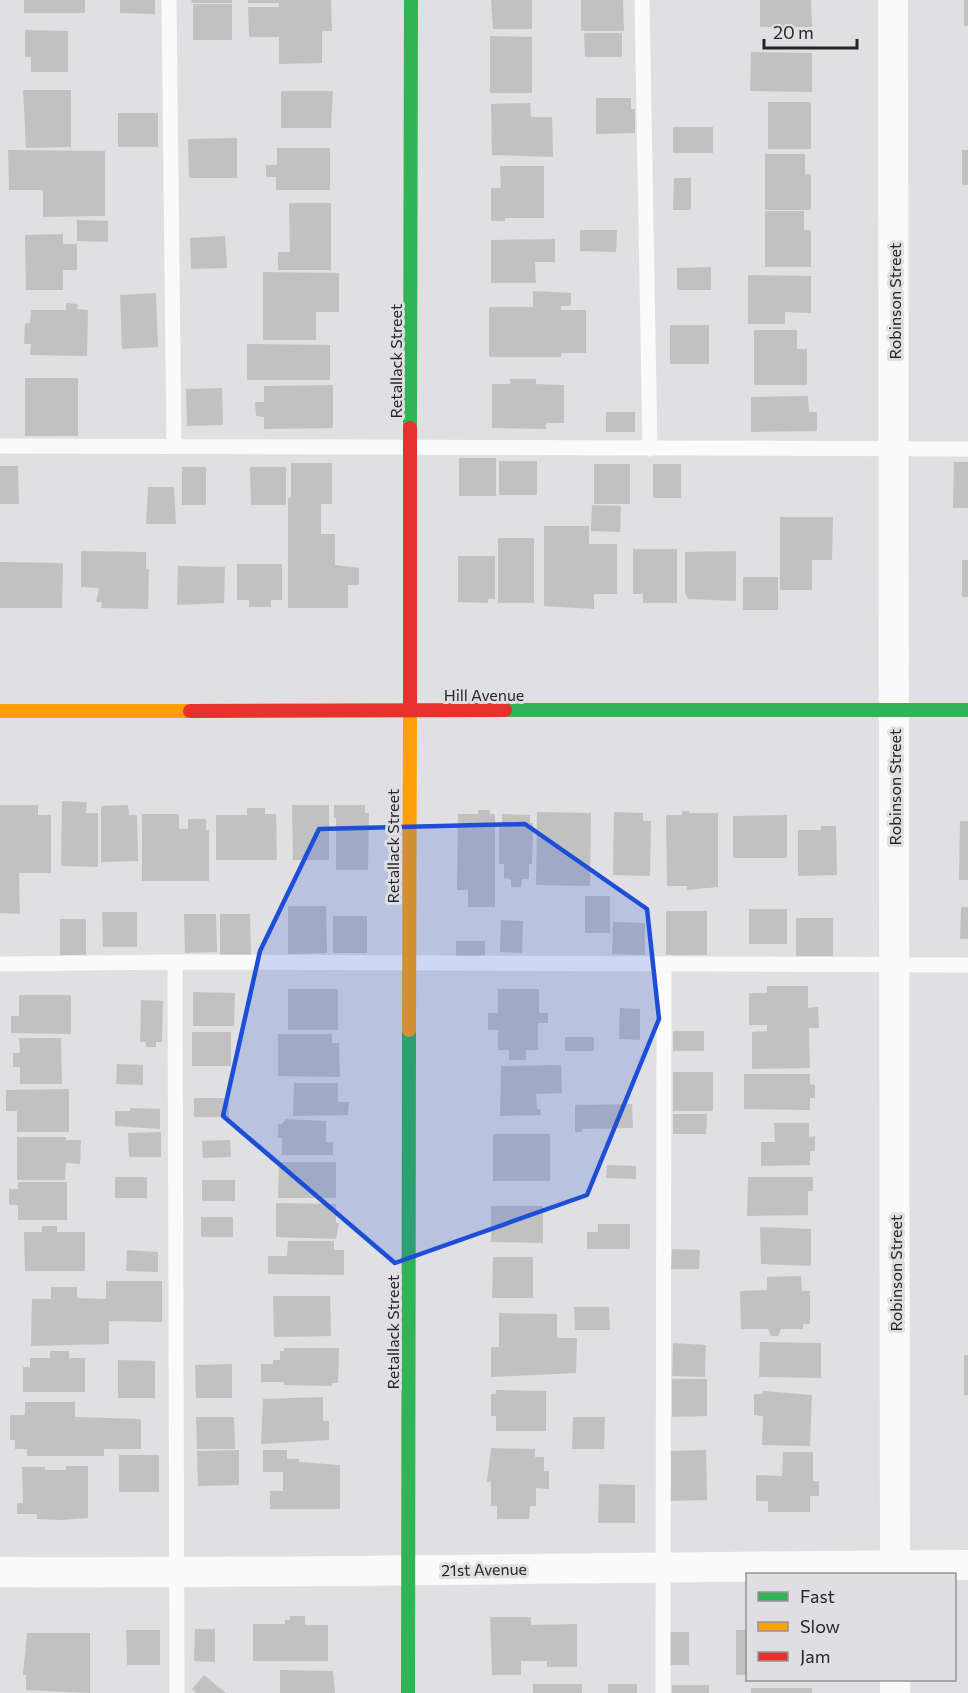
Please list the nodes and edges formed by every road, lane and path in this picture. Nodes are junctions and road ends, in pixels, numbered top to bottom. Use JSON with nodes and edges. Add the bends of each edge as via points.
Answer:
{"nodes":[{"id":1,"x":169,"y":0,"type":"edge"},
{"id":2,"x":411,"y":0,"type":"edge"},
{"id":3,"x":642,"y":0,"type":"edge"},
{"id":4,"x":893,"y":0,"type":"edge"},
{"id":5,"x":0,"y":446,"type":"edge"},
{"id":6,"x":174,"y":447,"type":"junction"},
{"id":7,"x":412,"y":449,"type":"junction"},
{"id":8,"x":650,"y":449,"type":"junction"},
{"id":9,"x":968,"y":449,"type":"edge"},
{"id":10,"x":894,"y":450,"type":"junction"},
{"id":11,"x":894,"y":710,"type":"junction"},
{"id":12,"x":968,"y":710,"type":"edge"},
{"id":13,"x":0,"y":711,"type":"edge"},
{"id":14,"x":409,"y":711,"type":"junction"},
{"id":15,"x":175,"y":962,"type":"junction"},
{"id":16,"x":409,"y":963,"type":"junction"},
{"id":17,"x":0,"y":964,"type":"edge"},
{"id":18,"x":894,"y":965,"type":"junction"},
{"id":19,"x":968,"y":965,"type":"edge"},
{"id":20,"x":664,"y":966,"type":"junction"},
{"id":21,"x":968,"y":1565,"type":"edge"},
{"id":22,"x":663,"y":1566,"type":"junction"},
{"id":23,"x":408,"y":1570,"type":"junction"},
{"id":24,"x":895,"y":1570,"type":"edge"},
{"id":25,"x":0,"y":1572,"type":"edge"},
{"id":26,"x":177,"y":1573,"type":"junction"},
{"id":27,"x":177,"y":1693,"type":"edge"},
{"id":28,"x":408,"y":1693,"type":"edge"},
{"id":29,"x":663,"y":1693,"type":"edge"}],
"edges":[{"from":1,"to":6,"type":"lane"},
{"from":2,"to":7,"type":"street","name":"Retallack Street"},
{"from":3,"to":8,"type":"lane"},
{"from":4,"to":10,"type":"street","name":"Robinson Street"},
{"from":5,"to":6,"type":"lane"},
{"from":6,"to":7,"type":"lane"},
{"from":7,"to":8,"type":"lane"},
{"from":7,"to":14,"type":"street","name":"Retallack Street"},
{"from":8,"to":10,"type":"lane"},
{"from":9,"to":10,"type":"lane"},
{"from":10,"to":11,"type":"street","name":"Robinson Street"},
{"from":11,"to":12,"type":"street","name":"Hill Avenue"},
{"from":11,"to":14,"type":"street","name":"Hill Avenue"},
{"from":11,"to":18,"type":"street","name":"Robinson Street"},
{"from":13,"to":14,"type":"street","name":"Hill Avenue"},
{"from":14,"to":16,"type":"street","name":"Retallack Street"},
{"from":15,"to":16,"type":"lane"},
{"from":15,"to":17,"type":"lane"},
{"from":15,"to":26,"type":"lane"},
{"from":16,"to":20,"type":"lane"},
{"from":16,"to":23,"type":"street","name":"Retallack Street"},
{"from":18,"to":19,"type":"lane"},
{"from":18,"to":20,"type":"lane"},
{"from":18,"to":24,"type":"street","name":"Robinson Street"},
{"from":20,"to":22,"type":"lane"},
{"from":21,"to":24,"type":"street","name":"21st Avenue"},
{"from":22,"to":23,"type":"street","name":"21st Avenue"},
{"from":22,"to":24,"type":"street","name":"21st Avenue"},
{"from":22,"to":29,"type":"lane"},
{"from":23,"to":26,"type":"street","name":"21st Avenue"},
{"from":23,"to":28,"type":"street","name":"Retallack Street"},
{"from":25,"to":26,"type":"street","name":"21st Avenue"},
{"from":26,"to":27,"type":"lane"}]}
